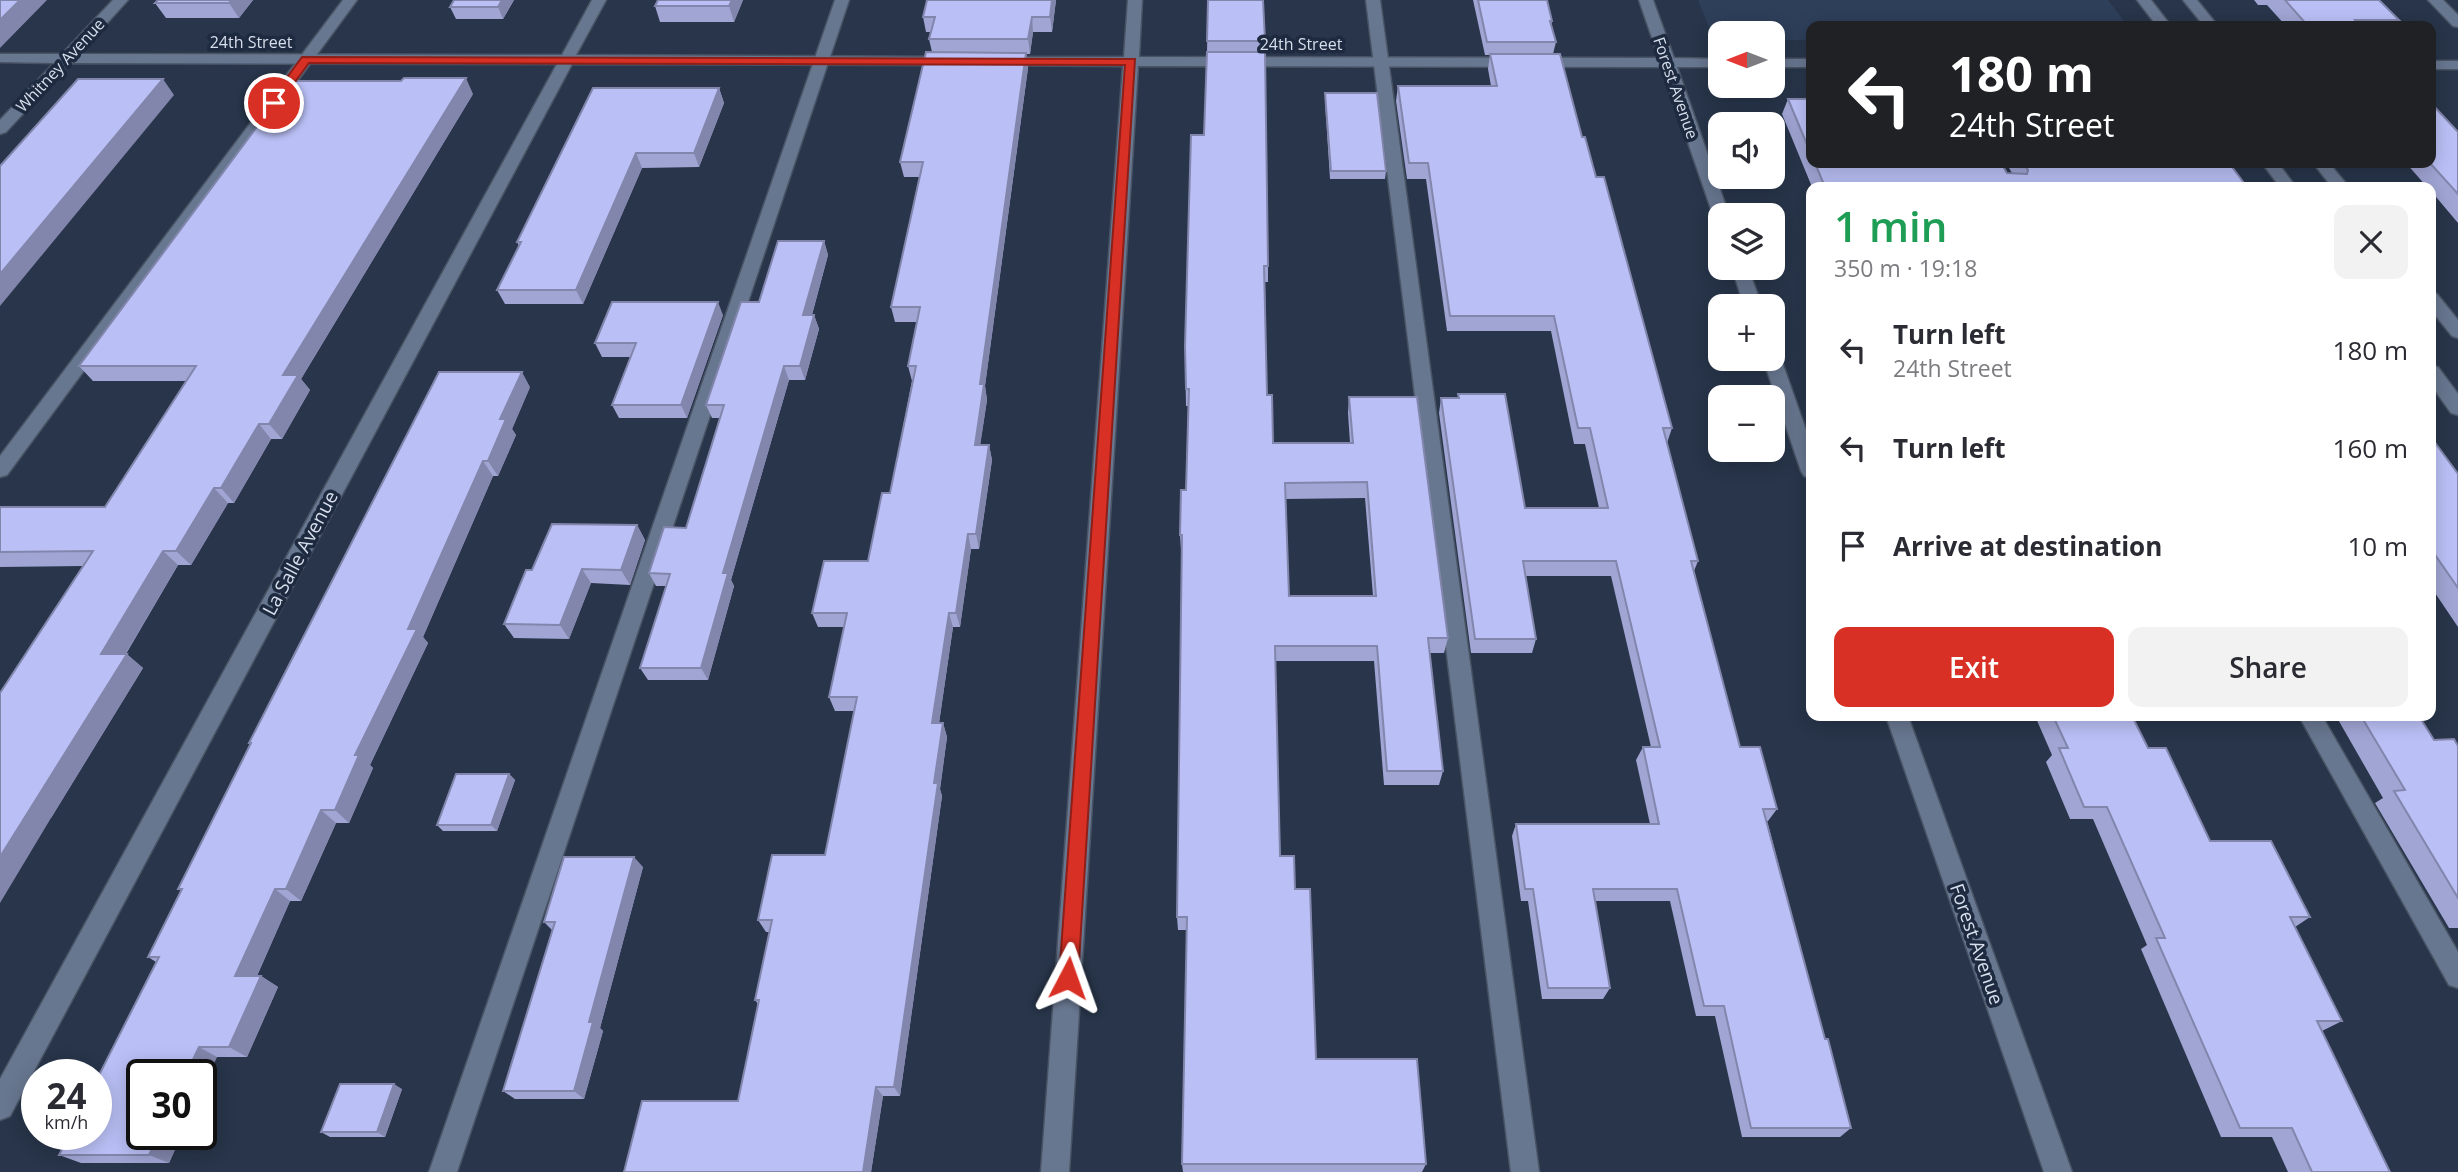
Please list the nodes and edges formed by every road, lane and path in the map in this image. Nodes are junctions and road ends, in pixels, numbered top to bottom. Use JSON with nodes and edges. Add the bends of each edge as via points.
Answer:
{"nodes":[{"id":1,"x":121,"y":0,"type":"edge"},
{"id":2,"x":350,"y":0,"type":"edge"},
{"id":3,"x":599,"y":0,"type":"edge"},
{"id":4,"x":842,"y":0,"type":"edge"},
{"id":5,"x":1135,"y":0,"type":"edge"},
{"id":6,"x":1373,"y":0,"type":"edge"},
{"id":7,"x":1646,"y":0,"type":"edge"},
{"id":8,"x":2144,"y":0,"type":"edge"},
{"id":9,"x":2190,"y":0,"type":"edge"},
{"id":10,"x":2435,"y":0,"type":"edge"},
{"id":11,"x":2160,"y":21,"type":"edge"},
{"id":12,"x":2207,"y":21,"type":"edge"},
{"id":13,"x":2458,"y":23,"type":"edge"},
{"id":14,"x":0,"y":58,"type":"edge"},
{"id":15,"x":66,"y":59,"type":"junction"},
{"id":16,"x":306,"y":59,"type":"junction"},
{"id":17,"x":566,"y":60,"type":"junction"},
{"id":18,"x":821,"y":61,"type":"junction"},
{"id":19,"x":1131,"y":61,"type":"junction"},
{"id":20,"x":1381,"y":62,"type":"junction"},
{"id":21,"x":1668,"y":63,"type":"junction"},
{"id":22,"x":1708,"y":63,"type":"edge"},
{"id":23,"x":1785,"y":63,"type":"edge"},
{"id":24,"x":1806,"y":63,"type":"edge"},
{"id":25,"x":2436,"y":65,"type":"edge"},
{"id":26,"x":2458,"y":65,"type":"edge"},
{"id":27,"x":0,"y":129,"type":"edge"},
{"id":28,"x":2325,"y":168,"type":"edge"},
{"id":29,"x":2337,"y":182,"type":"edge"},
{"id":30,"x":1717,"y":203,"type":"edge"},
{"id":31,"x":2436,"y":304,"type":"edge"},
{"id":32,"x":2458,"y":331,"type":"edge"},
{"id":33,"x":1776,"y":371,"type":"edge"},
{"id":34,"x":2436,"y":379,"type":"edge"},
{"id":35,"x":2458,"y":408,"type":"edge"},
{"id":36,"x":1806,"y":457,"type":"edge"},
{"id":37,"x":0,"y":470,"type":"edge"},
{"id":38,"x":1899,"y":721,"type":"edge"},
{"id":39,"x":2313,"y":721,"type":"edge"},
{"id":40,"x":2458,"y":976,"type":"edge"},
{"id":41,"x":0,"y":1106,"type":"edge"},
{"id":42,"x":443,"y":1172,"type":"edge"},
{"id":43,"x":1055,"y":1172,"type":"edge"},
{"id":44,"x":1525,"y":1172,"type":"edge"},
{"id":45,"x":2058,"y":1172,"type":"edge"}],
"edges":[{"from":1,"to":15,"type":"street","name":"Whitney Avenue"},
{"from":2,"to":16,"type":"street"},
{"from":3,"to":17,"type":"street","name":"La Salle Avenue"},
{"from":4,"to":18,"type":"street"},
{"from":5,"to":19,"type":"street"},
{"from":6,"to":20,"type":"street"},
{"from":7,"to":21,"type":"street","name":"Forest Avenue"},
{"from":8,"to":11,"type":"street"},
{"from":9,"to":12,"type":"street"},
{"from":10,"to":13,"type":"street"},
{"from":14,"to":15,"type":"street","name":"24th Street"},
{"from":15,"to":16,"type":"street","name":"24th Street"},
{"from":15,"to":27,"type":"street","name":"Whitney Avenue"},
{"from":16,"to":17,"type":"street","name":"24th Street"},
{"from":16,"to":37,"type":"street"},
{"from":17,"to":18,"type":"street","name":"24th Street"},
{"from":17,"to":41,"type":"street","name":"La Salle Avenue"},
{"from":18,"to":19,"type":"street","name":"24th Street"},
{"from":18,"to":42,"type":"street"},
{"from":19,"to":20,"type":"street","name":"24th Street"},
{"from":19,"to":43,"type":"street"},
{"from":20,"to":21,"type":"street","name":"24th Street"},
{"from":20,"to":44,"type":"street"},
{"from":21,"to":22,"type":"street","name":"24th Street"},
{"from":21,"to":30,"type":"street","name":"Forest Avenue"},
{"from":23,"to":24,"type":"street"},
{"from":25,"to":26,"type":"street"},
{"from":28,"to":29,"type":"street"},
{"from":31,"to":32,"type":"street"},
{"from":33,"to":36,"type":"street"},
{"from":34,"to":35,"type":"street"},
{"from":38,"to":45,"type":"street","name":"Forest Avenue"},
{"from":39,"to":40,"type":"street"}]}
